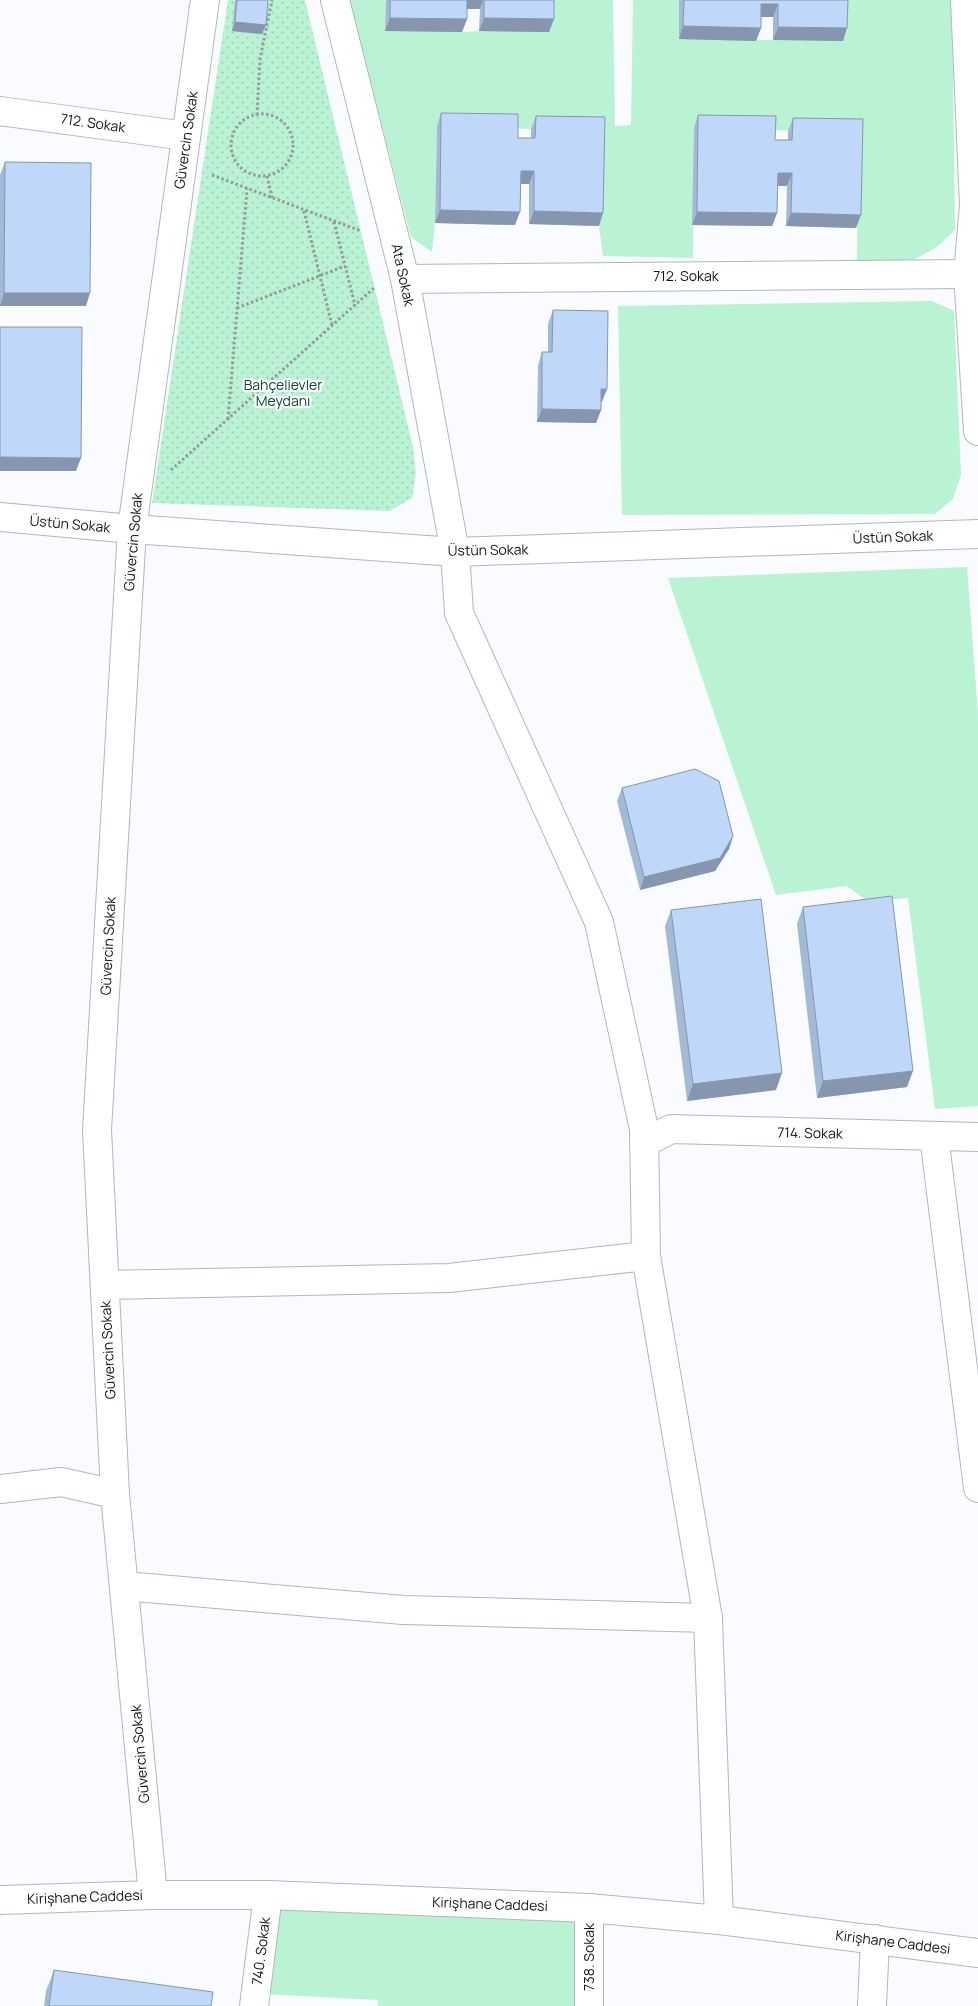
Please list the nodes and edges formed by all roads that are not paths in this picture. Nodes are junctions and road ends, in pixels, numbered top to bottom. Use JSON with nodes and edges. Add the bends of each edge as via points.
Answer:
{"nodes":[{"id":1,"x":205,"y":0,"type":"edge"},
{"id":2,"x":335,"y":0,"type":"edge"},
{"id":3,"x":965,"y":0,"type":"edge"},
{"id":4,"x":0,"y":110,"type":"edge"},
{"id":5,"x":186,"y":136,"type":"junction"},
{"id":6,"x":401,"y":262,"type":"junction"},
{"id":7,"x":968,"y":274,"type":"junction"},
{"id":8,"x":978,"y":431,"type":"edge"},
{"id":9,"x":134,"y":516,"type":"junction"},
{"id":10,"x":0,"y":517,"type":"edge"},
{"id":11,"x":978,"y":534,"type":"edge"},
{"id":12,"x":455,"y":552,"type":"junction"},
{"id":13,"x":934,"y":1136,"type":"junction"},
{"id":14,"x":978,"y":1138,"type":"edge"},
{"id":15,"x":644,"y":1143,"type":"junction"},
{"id":16,"x":646,"y":1256,"type":"junction"},
{"id":17,"x":105,"y":1285,"type":"junction"},
{"id":18,"x":978,"y":1488,"type":"edge"},
{"id":19,"x":0,"y":1489,"type":"edge"},
{"id":20,"x":115,"y":1494,"type":"junction"},
{"id":21,"x":124,"y":1586,"type":"junction"},
{"id":22,"x":708,"y":1618,"type":"junction"},
{"id":23,"x":154,"y":1895,"type":"junction"},
{"id":24,"x":268,"y":1895,"type":"junction"},
{"id":25,"x":0,"y":1900,"type":"edge"},
{"id":26,"x":589,"y":1908,"type":"junction"},
{"id":27,"x":719,"y":1920,"type":"junction"},
{"id":28,"x":875,"y":1940,"type":"junction"},
{"id":29,"x":978,"y":1953,"type":"edge"},
{"id":30,"x":254,"y":2006,"type":"edge"},
{"id":31,"x":589,"y":2006,"type":"edge"},
{"id":32,"x":872,"y":2006,"type":"edge"}],
"edges":[{"from":1,"to":5,"type":"street","name":"Güvercin Sokak"},
{"from":2,"to":6,"type":"street","name":"Ata Sokak"},
{"from":3,"to":7,"type":"street","via":[[974,206]]},
{"from":4,"to":5,"type":"street","name":"712. Sokak"},
{"from":5,"to":9,"type":"street","name":"Güvercin Sokak"},
{"from":6,"to":7,"type":"street","name":"712. Sokak"},
{"from":6,"to":12,"type":"street","name":"Ata Sokak"},
{"from":7,"to":8,"type":"street"},
{"from":9,"to":10,"type":"street","name":"Üstün Sokak"},
{"from":9,"to":12,"type":"street","name":"Üstün Sokak"},
{"from":9,"to":17,"type":"street","name":"Güvercin Sokak","via":[[97,1130]]},
{"from":11,"to":12,"type":"street","name":"Üstün Sokak"},
{"from":12,"to":15,"type":"street","name":"Ata Sokak","via":[[459,613],[599,922],[644,1129]]},
{"from":13,"to":14,"type":"street","name":"714. Sokak"},
{"from":13,"to":15,"type":"street","name":"714. Sokak","via":[[671,1130]]},
{"from":13,"to":18,"type":"street"},
{"from":15,"to":16,"type":"street","name":"Ata Sokak"},
{"from":16,"to":17,"type":"street","via":[[449,1278]]},
{"from":16,"to":22,"type":"street","name":"Ata Sokak"},
{"from":17,"to":20,"type":"street","name":"Güvercin Sokak"},
{"from":19,"to":20,"type":"street","via":[[61,1482]]},
{"from":20,"to":21,"type":"street","name":"Güvercin Sokak"},
{"from":21,"to":22,"type":"street","via":[[403,1610]]},
{"from":21,"to":23,"type":"street","name":"Güvercin Sokak"},
{"from":22,"to":27,"type":"street","name":"Ata Sokak"},
{"from":23,"to":24,"type":"street","name":"Kirişhane Caddesi"},
{"from":23,"to":25,"type":"street","name":"Kirişhane Caddesi"},
{"from":24,"to":26,"type":"street","name":"Kirişhane Caddesi"},
{"from":24,"to":30,"type":"street","name":"740. Sokak"},
{"from":26,"to":27,"type":"street","name":"Kirişhane Caddesi"},
{"from":26,"to":31,"type":"street","name":"738. Sokak"},
{"from":27,"to":28,"type":"street","name":"Kirişhane Caddesi"},
{"from":28,"to":29,"type":"street","name":"Kirişhane Caddesi"},
{"from":28,"to":32,"type":"street"}]}
